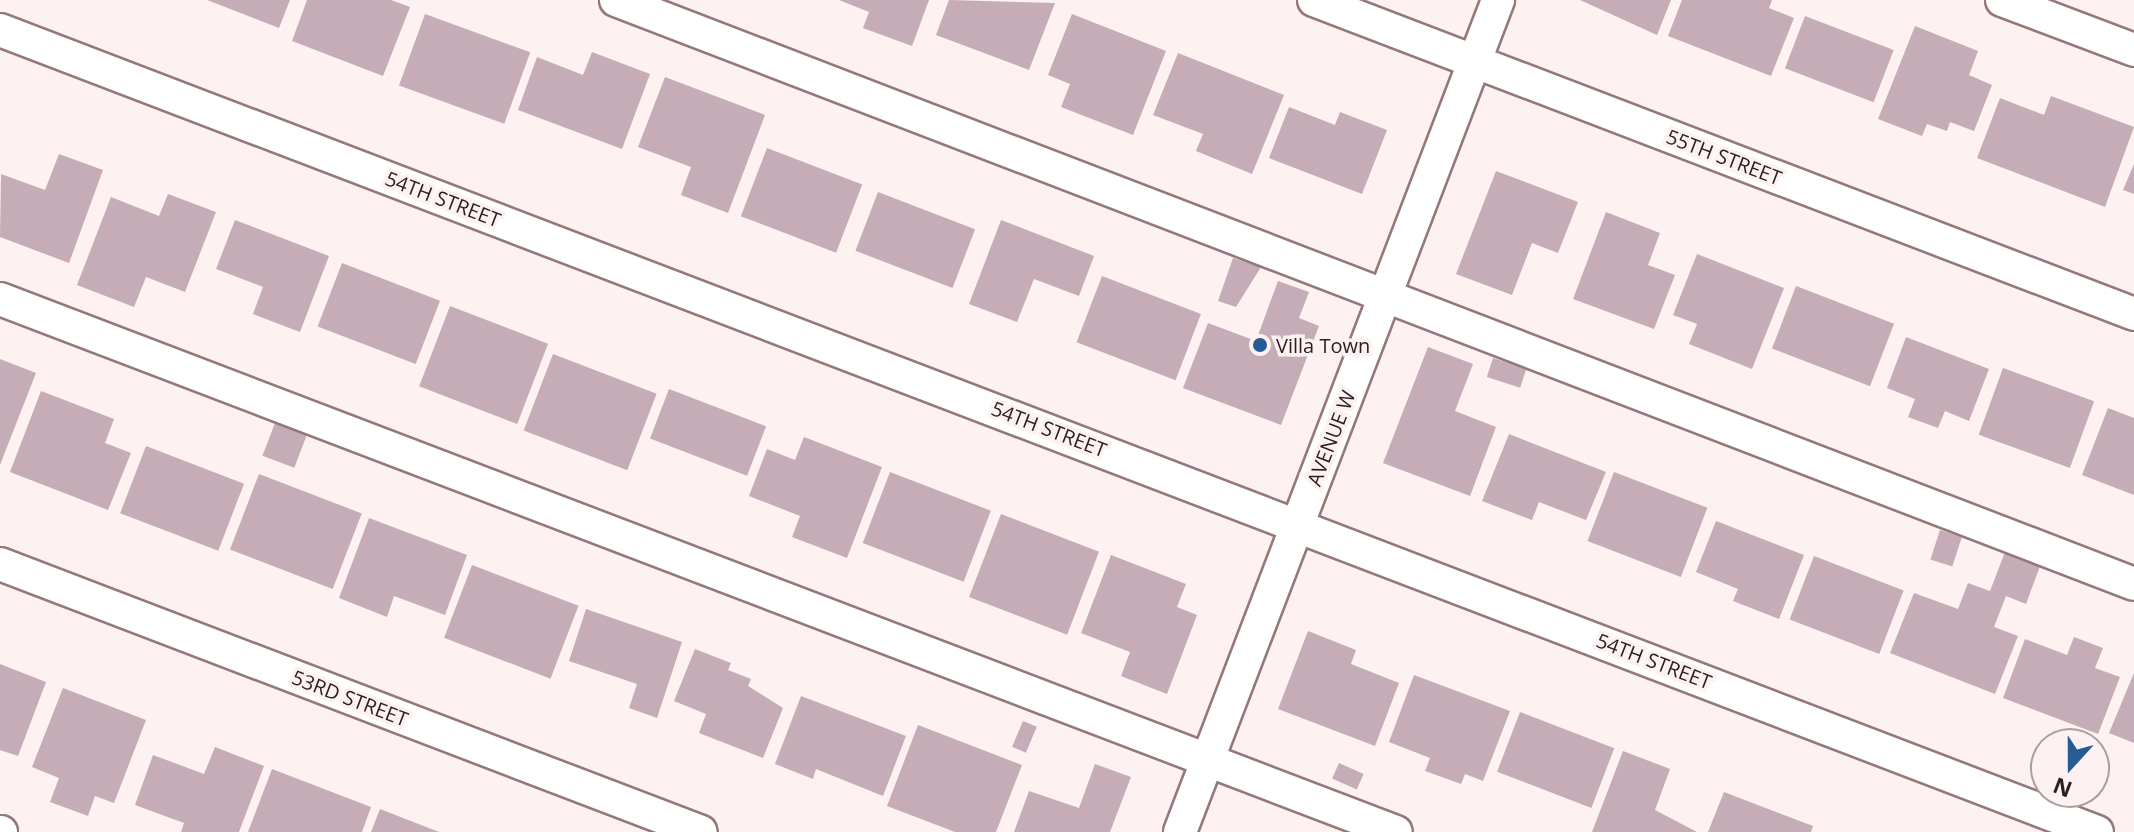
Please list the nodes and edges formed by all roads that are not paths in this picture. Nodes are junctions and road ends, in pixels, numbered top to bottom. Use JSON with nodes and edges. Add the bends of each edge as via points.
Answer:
{"nodes":[{"id":1,"x":616,"y":0,"type":"edge"},
{"id":2,"x":1314,"y":0,"type":"edge"},
{"id":3,"x":1498,"y":0,"type":"edge"},
{"id":4,"x":2002,"y":0,"type":"edge"},
{"id":5,"x":0,"y":30,"type":"edge"},
{"id":6,"x":2134,"y":50,"type":"edge"},
{"id":7,"x":1475,"y":61,"type":"junction"},
{"id":8,"x":1385,"y":296,"type":"junction"},
{"id":9,"x":0,"y":299,"type":"edge"},
{"id":10,"x":2134,"y":314,"type":"edge"},
{"id":11,"x":1298,"y":524,"type":"junction"},
{"id":12,"x":0,"y":564,"type":"edge"},
{"id":13,"x":2134,"y":584,"type":"edge"},
{"id":14,"x":1208,"y":759,"type":"junction"},
{"id":15,"x":701,"y":832,"type":"edge"},
{"id":16,"x":1180,"y":832,"type":"edge"},
{"id":17,"x":1396,"y":832,"type":"edge"},
{"id":18,"x":2097,"y":832,"type":"edge"}],
"edges":[{"from":1,"to":8,"type":"street"},
{"from":2,"to":7,"type":"street","name":"55TH STREET"},
{"from":3,"to":7,"type":"street","name":"AVENUE W"},
{"from":4,"to":6,"type":"street"},
{"from":5,"to":11,"type":"street","name":"54TH STREET"},
{"from":7,"to":8,"type":"street","name":"AVENUE W"},
{"from":7,"to":10,"type":"street","name":"55TH STREET"},
{"from":8,"to":11,"type":"street","name":"AVENUE W"},
{"from":8,"to":13,"type":"street"},
{"from":9,"to":14,"type":"street"},
{"from":11,"to":14,"type":"street","name":"AVENUE W"},
{"from":11,"to":18,"type":"street","name":"54TH STREET"},
{"from":12,"to":15,"type":"street","name":"53RD STREET"},
{"from":14,"to":16,"type":"street","name":"AVENUE W"},
{"from":14,"to":17,"type":"street"}]}
